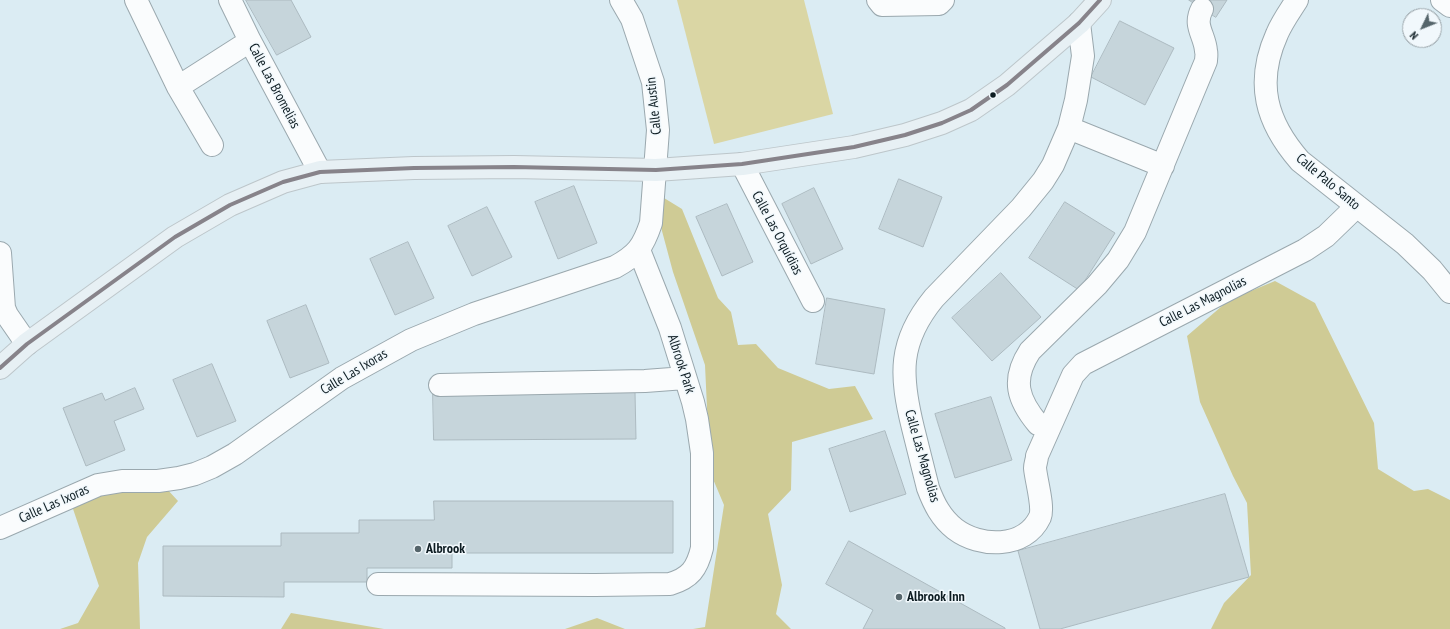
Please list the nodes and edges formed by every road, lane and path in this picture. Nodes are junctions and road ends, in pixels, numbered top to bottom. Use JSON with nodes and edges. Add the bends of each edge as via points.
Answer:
{"nodes":[{"id":1,"x":136,"y":0,"type":"edge"},
{"id":2,"x":230,"y":0,"type":"edge"},
{"id":3,"x":621,"y":0,"type":"edge"},
{"id":4,"x":878,"y":0,"type":"edge"},
{"id":5,"x":943,"y":0,"type":"edge"},
{"id":6,"x":1100,"y":0,"type":"edge"},
{"id":7,"x":1297,"y":0,"type":"edge"},
{"id":8,"x":1442,"y":0,"type":"edge"},
{"id":9,"x":1450,"y":6,"type":"edge"},
{"id":10,"x":1202,"y":9,"type":"dead end"},
{"id":11,"x":1079,"y":22,"type":"junction"},
{"id":12,"x":250,"y":41,"type":"junction"},
{"id":13,"x":178,"y":87,"type":"junction"},
{"id":14,"x":1069,"y":128,"type":"junction"},
{"id":15,"x":212,"y":146,"type":"dead end"},
{"id":16,"x":742,"y":164,"type":"junction"},
{"id":17,"x":1163,"y":166,"type":"junction"},
{"id":18,"x":656,"y":170,"type":"junction"},
{"id":19,"x":320,"y":172,"type":"junction"},
{"id":20,"x":1358,"y":206,"type":"junction"},
{"id":21,"x":639,"y":250,"type":"junction"},
{"id":22,"x":0,"y":252,"type":"edge"},
{"id":23,"x":1450,"y":292,"type":"edge"},
{"id":24,"x":813,"y":302,"type":"dead end"},
{"id":25,"x":27,"y":344,"type":"junction"},
{"id":26,"x":0,"y":368,"type":"edge"},
{"id":27,"x":685,"y":378,"type":"junction"},
{"id":28,"x":440,"y":385,"type":"dead end"},
{"id":29,"x":1038,"y":424,"type":"dead end"},
{"id":30,"x":0,"y":528,"type":"edge"},
{"id":31,"x":378,"y":584,"type":"dead end"}],
"edges":[{"from":1,"to":13,"type":"street"},
{"from":2,"to":12,"type":"street","name":"Calle Las Bromelias"},
{"from":3,"to":18,"type":"street","name":"Calle Austin","via":[[632,19],[654,82],[658,130]]},
{"from":4,"to":5,"type":"street","via":[[882,5],[939,4]]},
{"from":6,"to":11,"type":"main road"},
{"from":7,"to":20,"type":"street","name":"Calle Palo Santo","via":[[1277,34],[1269,54],[1265,75],[1270,113],[1277,131],[1300,160]]},
{"from":8,"to":9,"type":"street"},
{"from":10,"to":17,"type":"street","via":[[1198,23],[1206,50],[1206,61]]},
{"from":11,"to":14,"type":"street","name":"Calle Las Magnolias","via":[[1083,56]]},
{"from":11,"to":16,"type":"main road","via":[[1007,85],[971,110],[942,123],[905,135],[854,146]]},
{"from":12,"to":13,"type":"street"},
{"from":12,"to":19,"type":"street","name":"Calle Las Bromelias"},
{"from":13,"to":15,"type":"street"},
{"from":14,"to":17,"type":"street"},
{"from":14,"to":20,"type":"street","name":"Calle Las Magnolias","via":[[1053,165],[1039,187],[924,310],[917,322],[904,362],[907,401],[932,500],[954,528],[984,541],[1019,538],[1035,525],[1041,514],[1035,468],[1037,456],[1072,375],[1083,364],[1305,250],[1326,236]]},
{"from":16,"to":18,"type":"main road"},
{"from":16,"to":24,"type":"street","name":"Calle Las Orquídias"},
{"from":17,"to":29,"type":"street","via":[[1135,232],[1118,260],[1022,362],[1019,379],[1021,396],[1027,411]]},
{"from":18,"to":19,"type":"main road","via":[[514,167]]},
{"from":18,"to":21,"type":"street","name":"Calle Las Ixoras","via":[[651,223]]},
{"from":19,"to":25,"type":"main road","via":[[283,182],[230,205],[175,237]]},
{"from":20,"to":23,"type":"street","name":"Calle Palo Santo","via":[[1405,244]]},
{"from":21,"to":27,"type":"street","name":"Albrook Park","via":[[670,328]]},
{"from":21,"to":30,"type":"street","name":"Calle Las Ixoras","via":[[615,267],[474,314],[411,340],[342,378],[235,454],[212,467],[179,478],[98,485]]},
{"from":22,"to":25,"type":"street","via":[[4,308]]},
{"from":25,"to":26,"type":"main road"},
{"from":27,"to":28,"type":"street"},
{"from":27,"to":31,"type":"street","name":"Albrook Park","via":[[697,418],[702,453],[702,548],[699,562],[692,573],[681,581],[670,584],[617,585]]}]}
